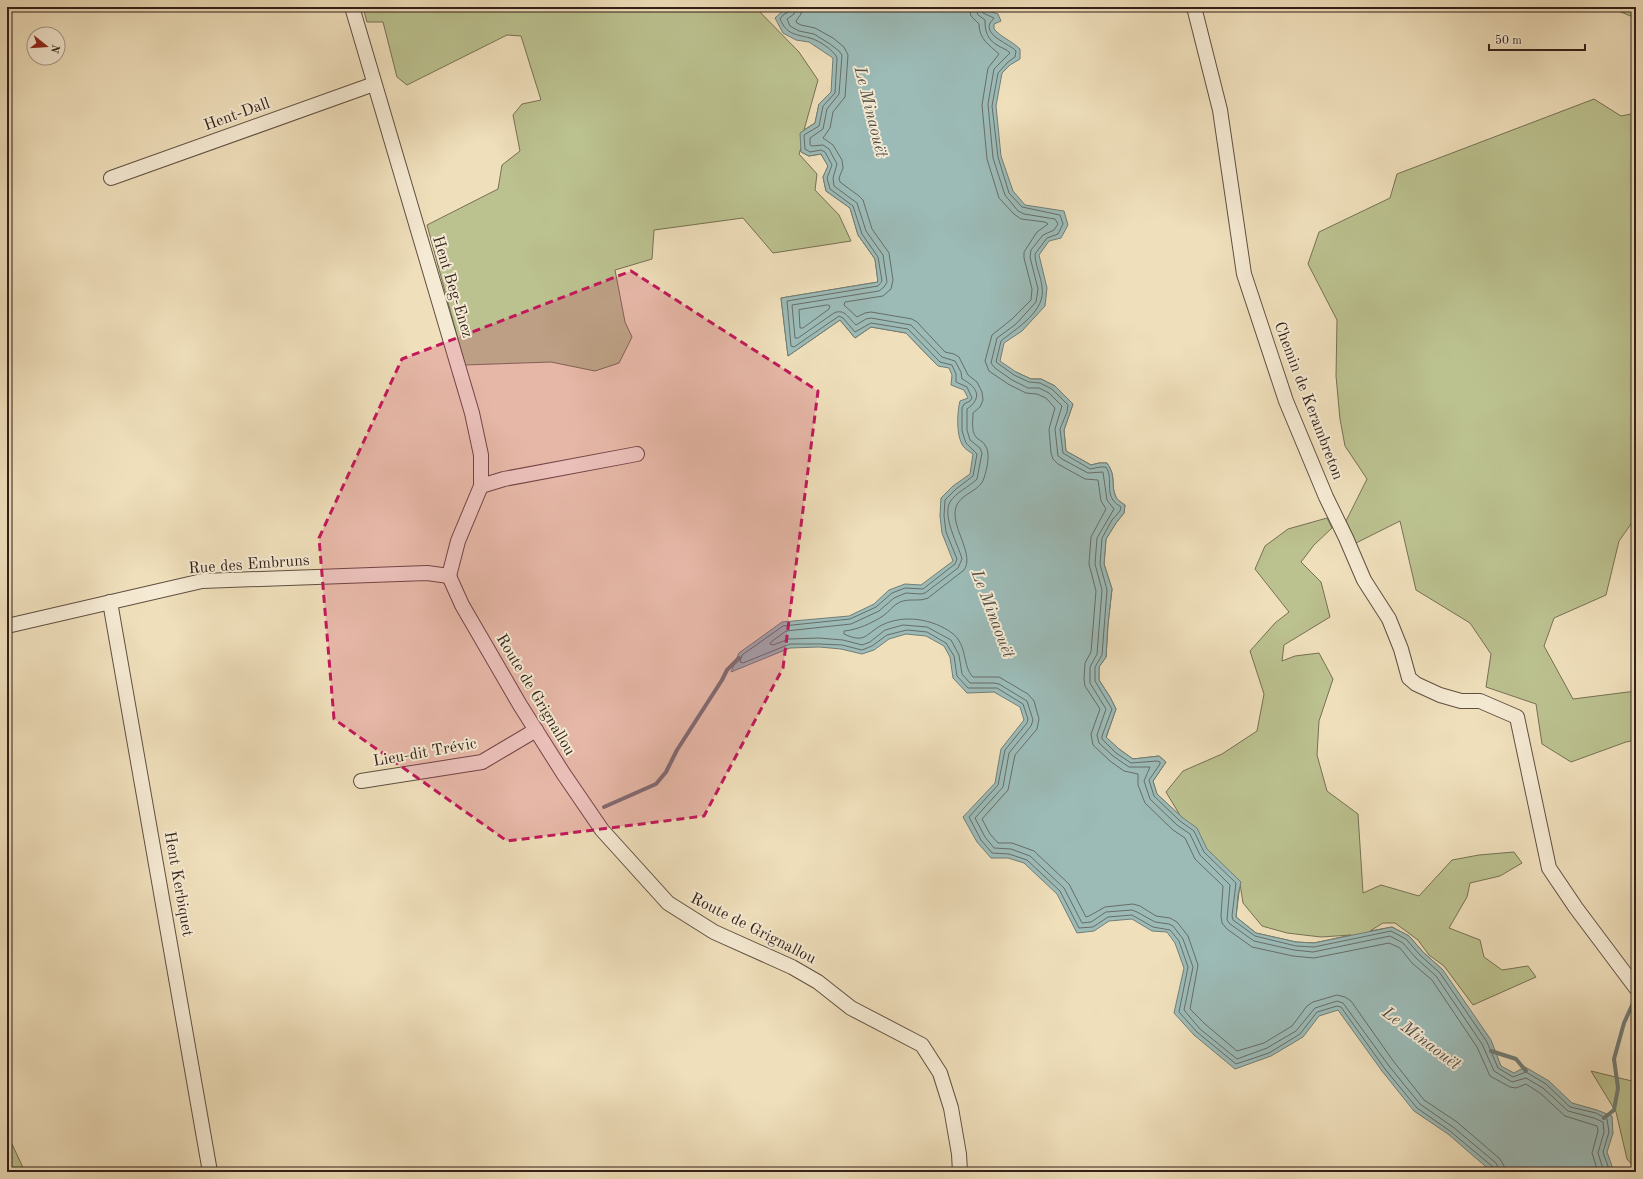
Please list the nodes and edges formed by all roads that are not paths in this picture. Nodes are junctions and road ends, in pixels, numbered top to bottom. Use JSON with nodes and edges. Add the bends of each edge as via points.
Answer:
{"nodes":[{"id":1,"x":352,"y":7,"type":"edge"},
{"id":2,"x":1194,"y":7,"type":"edge"},
{"id":3,"x":374,"y":84,"type":"junction"},
{"id":4,"x":111,"y":178,"type":"dead end"},
{"id":5,"x":637,"y":454,"type":"dead end"},
{"id":6,"x":481,"y":486,"type":"junction"},
{"id":7,"x":449,"y":576,"type":"junction"},
{"id":8,"x":110,"y":602,"type":"junction"},
{"id":9,"x":7,"y":626,"type":"edge"},
{"id":10,"x":536,"y":730,"type":"junction"},
{"id":11,"x":361,"y":781,"type":"dead end"},
{"id":12,"x":1636,"y":988,"type":"edge"},
{"id":13,"x":210,"y":1172,"type":"edge"},
{"id":14,"x":960,"y":1172,"type":"edge"}],
"edges":[{"from":1,"to":3,"type":"street","name":"Hent Beg-Enez"},
{"from":2,"to":12,"type":"street","name":"Chemin de Kerambreton","via":[[1220,110],[1244,274],[1286,401],[1326,497],[1364,580],[1389,619],[1409,678],[1440,695],[1461,701],[1480,701],[1517,717],[1549,868]]},
{"from":3,"to":4,"type":"street","name":"Hent-Dall"},
{"from":3,"to":6,"type":"street","name":"Hent Beg-Enez","via":[[472,412],[481,455]]},
{"from":5,"to":6,"type":"street","via":[[504,479]]},
{"from":6,"to":7,"type":"street","name":"Hent Beg-Enez","via":[[458,541]]},
{"from":7,"to":8,"type":"street","name":"Rue des Embruns","via":[[427,573],[202,581]]},
{"from":7,"to":10,"type":"street","name":"Route de Grignallou","via":[[462,605]]},
{"from":8,"to":9,"type":"street","name":"Rue des Embruns"},
{"from":8,"to":13,"type":"street","name":"Hent Kerbiquet"},
{"from":10,"to":11,"type":"street","name":"Lieu-dit Trévic","via":[[482,762]]},
{"from":10,"to":14,"type":"street","name":"Route de Grignallou","via":[[602,830],[668,903],[714,932],[792,967],[818,982],[851,1008],[922,1045],[940,1072],[951,1108]]}]}
